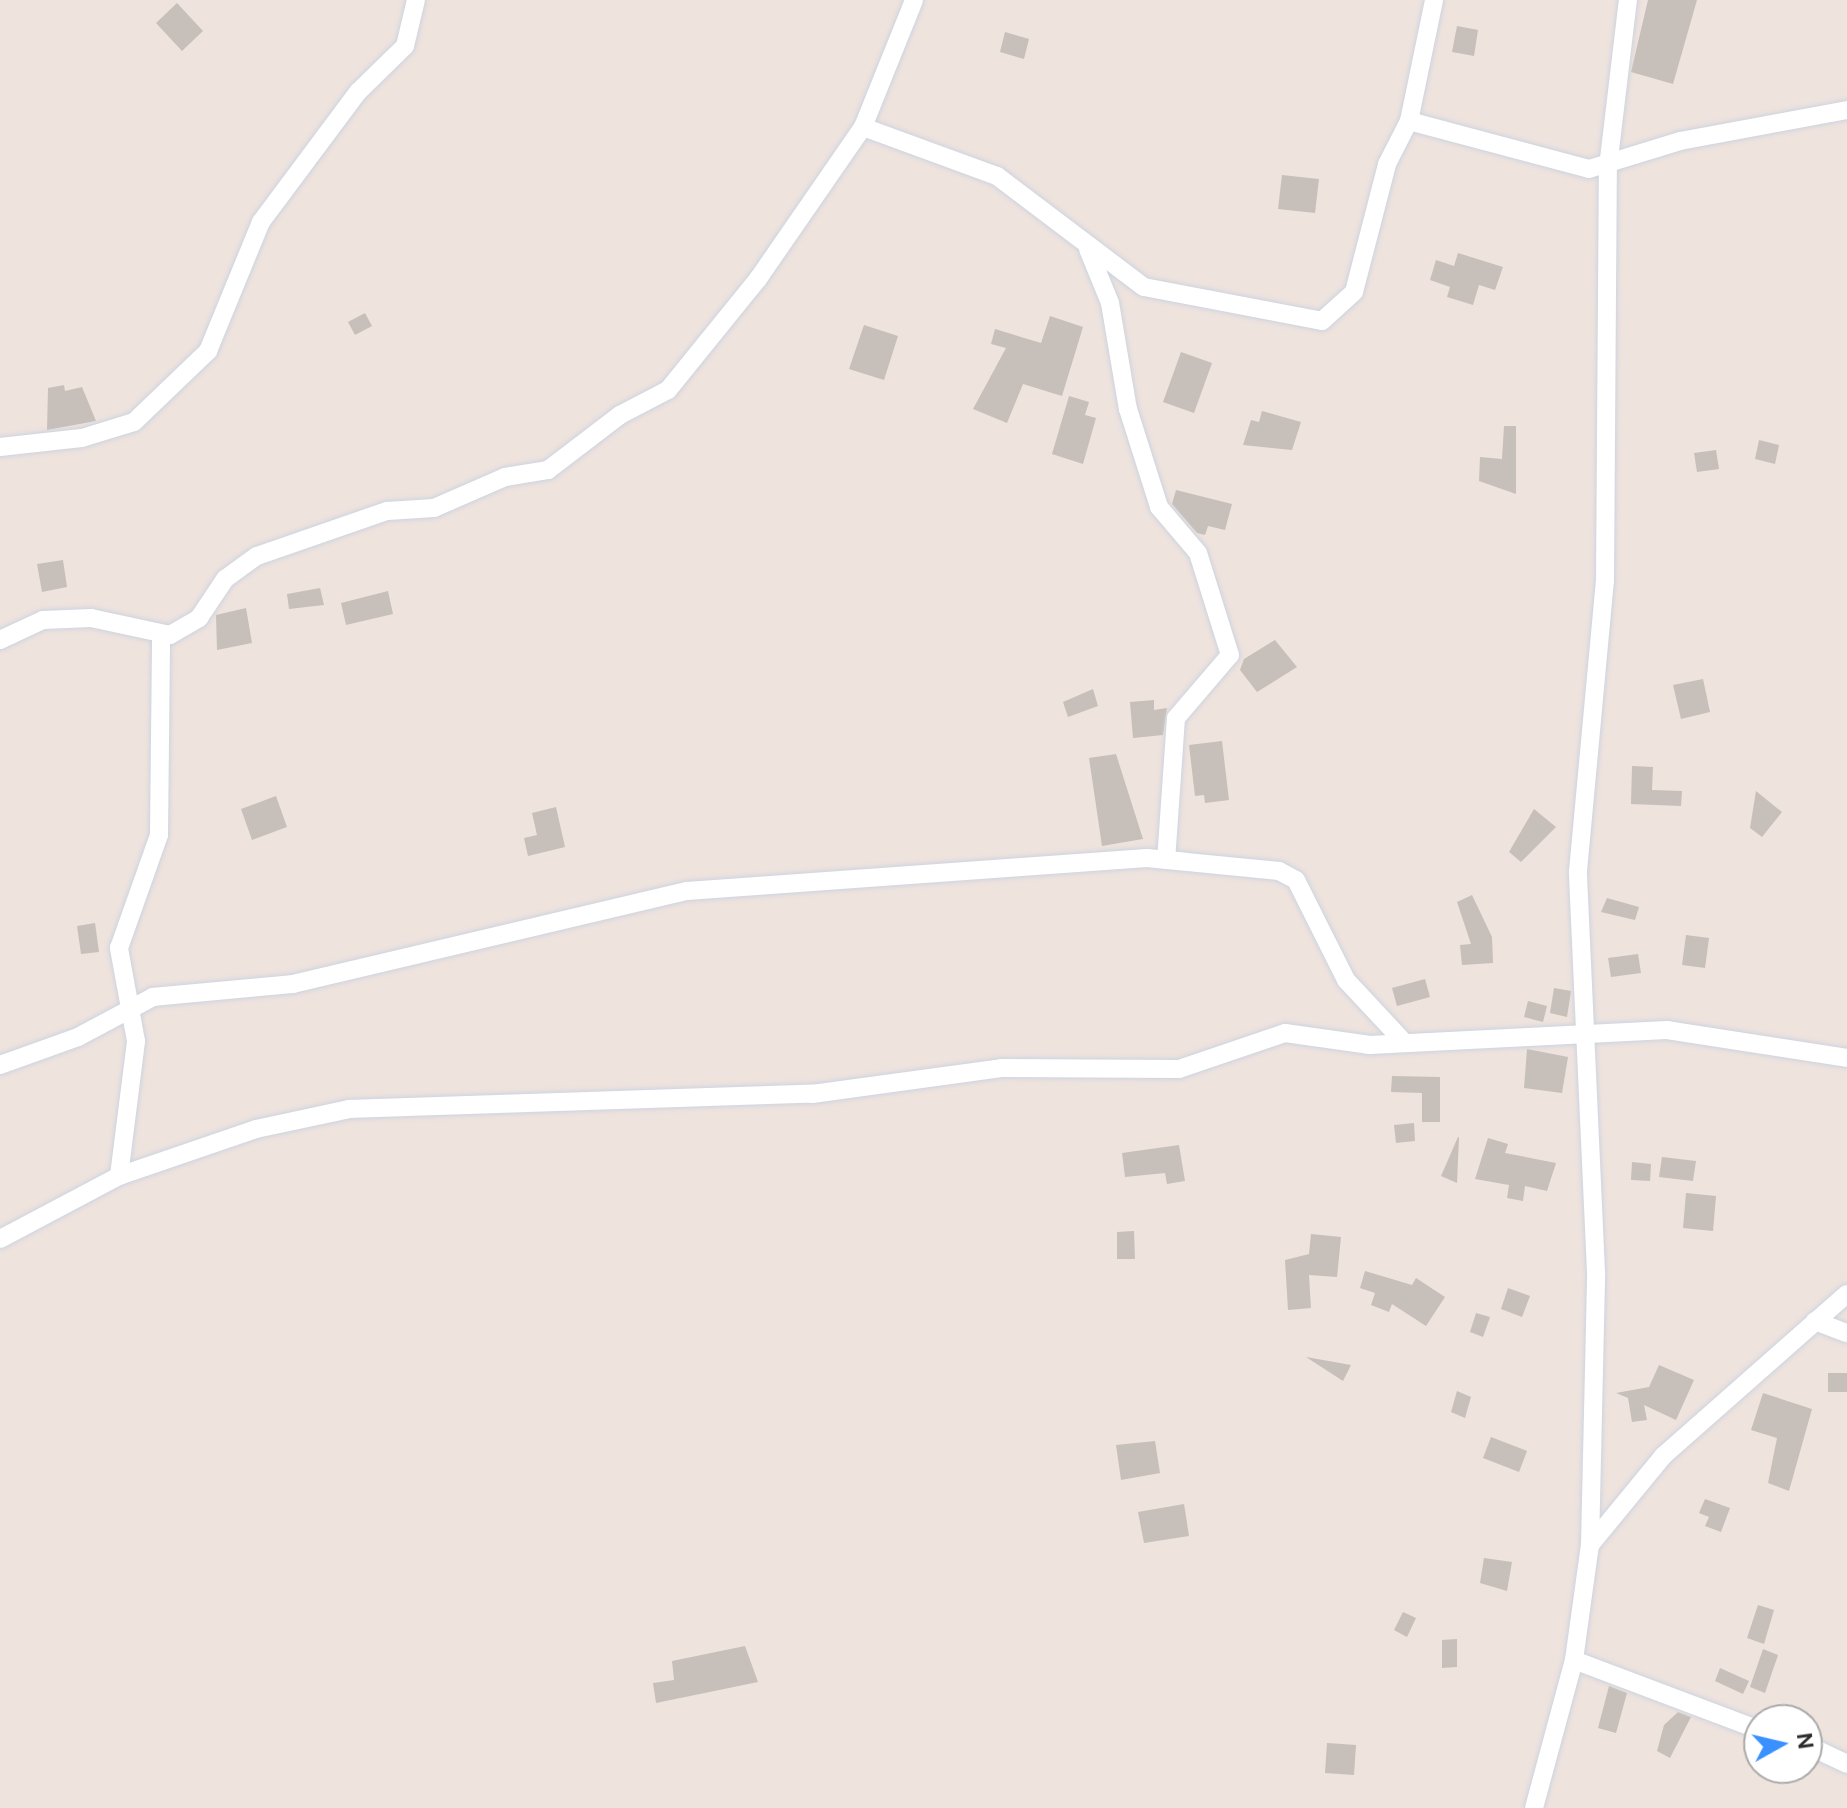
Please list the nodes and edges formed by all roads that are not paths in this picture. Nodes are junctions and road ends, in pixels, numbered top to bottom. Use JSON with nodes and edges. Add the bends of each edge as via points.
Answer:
{"nodes":[{"id":1,"x":416,"y":0,"type":"edge"},
{"id":2,"x":914,"y":0,"type":"edge"},
{"id":3,"x":1434,"y":0,"type":"edge"},
{"id":4,"x":1628,"y":0,"type":"edge"},
{"id":5,"x":1847,"y":110,"type":"edge"},
{"id":6,"x":1409,"y":121,"type":"junction"},
{"id":7,"x":863,"y":127,"type":"junction"},
{"id":8,"x":1608,"y":167,"type":"junction"},
{"id":9,"x":1088,"y":249,"type":"junction"},
{"id":10,"x":0,"y":447,"type":"edge"},
{"id":11,"x":161,"y":636,"type":"junction"},
{"id":12,"x":0,"y":640,"type":"edge"},
{"id":13,"x":1166,"y":860,"type":"junction"},
{"id":14,"x":128,"y":1008,"type":"junction"},
{"id":15,"x":1580,"y":1029,"type":"junction"},
{"id":16,"x":1402,"y":1040,"type":"junction"},
{"id":17,"x":5,"y":1057,"type":"edge"},
{"id":18,"x":1847,"y":1058,"type":"edge"},
{"id":19,"x":119,"y":1176,"type":"junction"},
{"id":20,"x":0,"y":1239,"type":"edge"},
{"id":21,"x":1847,"y":1294,"type":"edge"},
{"id":22,"x":1815,"y":1321,"type":"junction"},
{"id":23,"x":1847,"y":1333,"type":"edge"},
{"id":24,"x":1590,"y":1545,"type":"junction"},
{"id":25,"x":1574,"y":1660,"type":"junction"},
{"id":26,"x":1743,"y":1724,"type":"edge"},
{"id":27,"x":1823,"y":1753,"type":"edge"},
{"id":28,"x":1847,"y":1764,"type":"edge"},
{"id":29,"x":1534,"y":1808,"type":"edge"}],
"edges":[{"from":1,"to":10,"type":"street","via":[[405,46],[358,92],[261,222],[208,351],[134,422],[82,438]]},
{"from":2,"to":7,"type":"street"},
{"from":3,"to":6,"type":"street"},
{"from":4,"to":8,"type":"street"},
{"from":5,"to":8,"type":"street","via":[[1680,141]]},
{"from":6,"to":8,"type":"street","via":[[1589,169]]},
{"from":6,"to":9,"type":"street","via":[[1387,164],[1354,292],[1322,321],[1183,299],[1144,287]]},
{"from":7,"to":9,"type":"street","via":[[997,176]]},
{"from":7,"to":11,"type":"street","via":[[758,279],[668,390],[620,415],[548,470],[505,477],[434,508],[387,511],[257,556],[225,579],[190,625]]},
{"from":8,"to":15,"type":"street","via":[[1605,581],[1578,871]]},
{"from":9,"to":13,"type":"street","via":[[1110,303],[1128,409],[1159,507],[1198,553],[1230,655],[1176,718]]},
{"from":11,"to":12,"type":"street","via":[[91,618],[43,620]]},
{"from":11,"to":14,"type":"street","via":[[159,835],[121,931]]},
{"from":13,"to":14,"type":"street","via":[[687,891],[293,984],[174,993]]},
{"from":13,"to":16,"type":"street","via":[[1279,871],[1296,880],[1346,980]]},
{"from":14,"to":17,"type":"street","via":[[78,1037]]},
{"from":14,"to":19,"type":"street","via":[[136,1041]]},
{"from":15,"to":16,"type":"street"},
{"from":15,"to":18,"type":"street","via":[[1691,1032]]},
{"from":15,"to":24,"type":"street","via":[[1596,1272]]},
{"from":16,"to":19,"type":"street","via":[[1357,1044],[1285,1033],[1179,1069],[1001,1068],[812,1094],[349,1109],[256,1129]]},
{"from":19,"to":20,"type":"street"},
{"from":21,"to":22,"type":"street"},
{"from":22,"to":23,"type":"street"},
{"from":22,"to":24,"type":"street","via":[[1663,1456]]},
{"from":24,"to":25,"type":"street"},
{"from":25,"to":26,"type":"street"},
{"from":25,"to":29,"type":"street"},
{"from":27,"to":28,"type":"street"}]}
